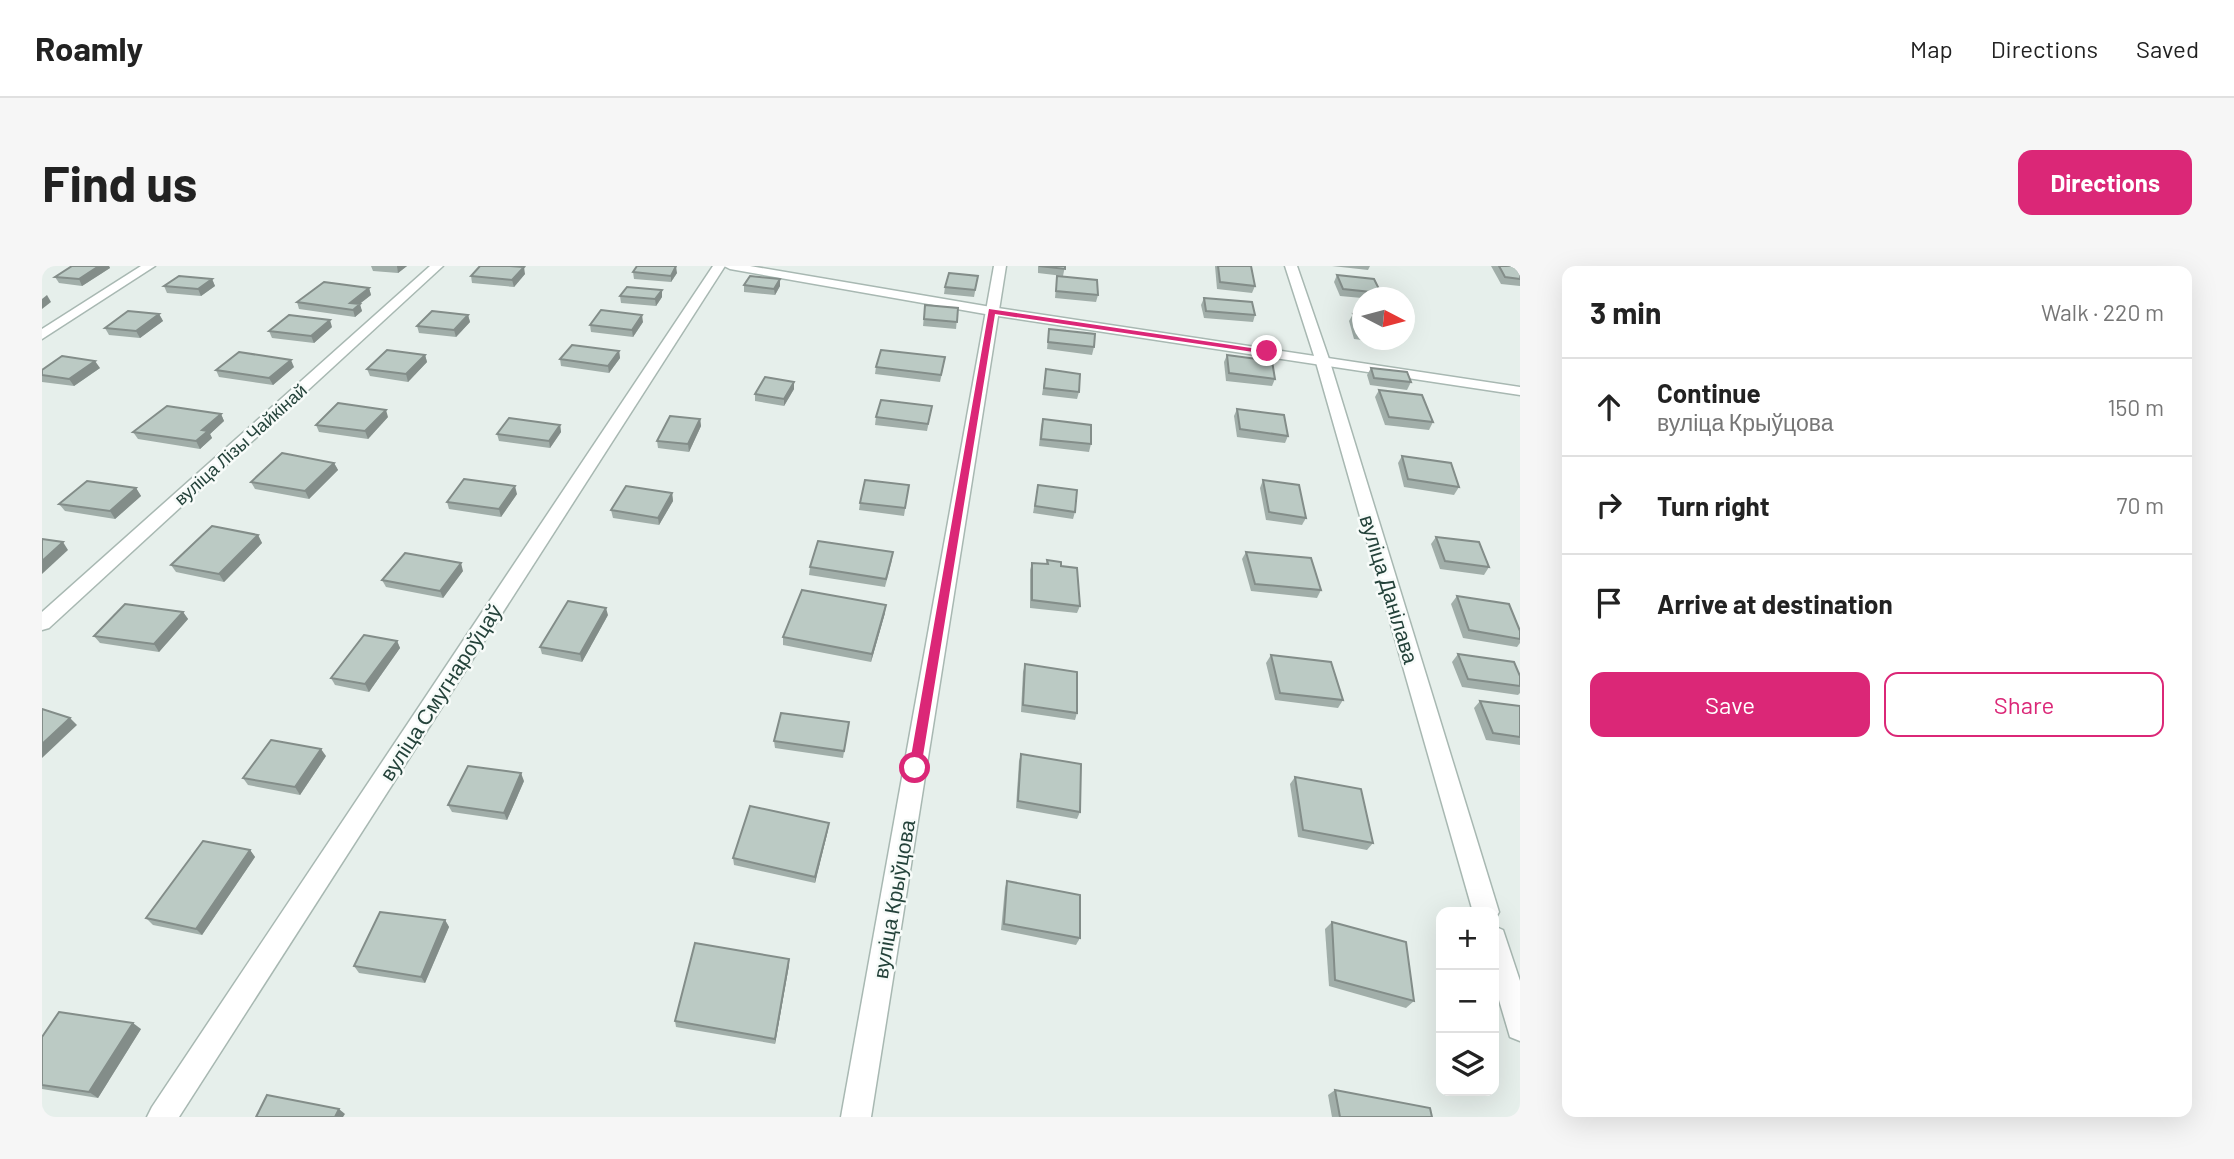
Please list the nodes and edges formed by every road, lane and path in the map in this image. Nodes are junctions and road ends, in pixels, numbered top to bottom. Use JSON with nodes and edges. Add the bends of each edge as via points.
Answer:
{"nodes":[{"id":1,"x":149,"y":266,"type":"edge"},
{"id":2,"x":437,"y":266,"type":"edge"},
{"id":3,"x":719,"y":266,"type":"edge"},
{"id":4,"x":730,"y":266,"type":"edge"},
{"id":5,"x":1000,"y":266,"type":"edge"},
{"id":6,"x":1291,"y":266,"type":"edge"},
{"id":7,"x":991,"y":311,"type":"junction"},
{"id":8,"x":42,"y":335,"type":"edge"},
{"id":9,"x":1322,"y":359,"type":"junction"},
{"id":10,"x":1520,"y":391,"type":"edge"},
{"id":11,"x":42,"y":623,"type":"edge"},
{"id":12,"x":1485,"y":907,"type":"edge"},
{"id":13,"x":1499,"y":955,"type":"edge"},
{"id":14,"x":1520,"y":1027,"type":"edge"},
{"id":15,"x":162,"y":1117,"type":"edge"},
{"id":16,"x":856,"y":1117,"type":"edge"}],
"edges":[{"from":1,"to":8,"type":"street"},
{"from":2,"to":11,"type":"street","name":"вуліца Лізы Чайкінай"},
{"from":3,"to":15,"type":"street","name":"вуліца Смугнароўцаў"},
{"from":4,"to":7,"type":"lane"},
{"from":5,"to":7,"type":"street","name":"вуліца Крыўцова"},
{"from":6,"to":9,"type":"street","name":"вуліца Данілава"},
{"from":7,"to":9,"type":"lane"},
{"from":7,"to":16,"type":"street","name":"вуліца Крыўцова"},
{"from":9,"to":10,"type":"lane"},
{"from":9,"to":12,"type":"street","name":"вуліца Данілава"},
{"from":13,"to":14,"type":"street"}]}
